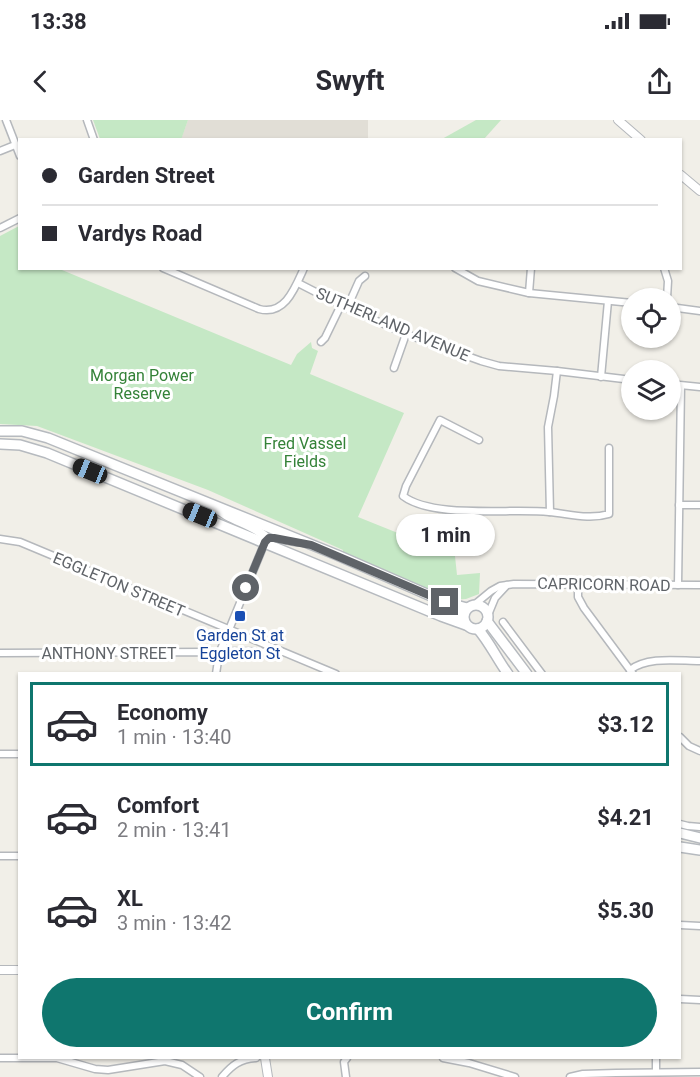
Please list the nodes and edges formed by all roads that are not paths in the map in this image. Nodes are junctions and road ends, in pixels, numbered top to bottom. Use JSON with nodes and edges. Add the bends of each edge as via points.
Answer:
{"nodes":[{"id":1,"x":6,"y":120,"type":"edge"},
{"id":2,"x":87,"y":120,"type":"edge"},
{"id":3,"x":618,"y":120,"type":"edge"},
{"id":4,"x":93,"y":138,"type":"edge"},
{"id":5,"x":639,"y":138,"type":"edge"},
{"id":6,"x":15,"y":145,"type":"junction"},
{"id":7,"x":0,"y":151,"type":"edge"},
{"id":8,"x":18,"y":152,"type":"edge"},
{"id":9,"x":682,"y":176,"type":"edge"},
{"id":10,"x":700,"y":191,"type":"edge"},
{"id":11,"x":18,"y":219,"type":"edge"},
{"id":12,"x":0,"y":228,"type":"edge"},
{"id":13,"x":168,"y":270,"type":"edge"},
{"id":14,"x":303,"y":270,"type":"edge"},
{"id":15,"x":459,"y":270,"type":"edge"},
{"id":16,"x":531,"y":270,"type":"edge"},
{"id":17,"x":665,"y":270,"type":"edge"},
{"id":18,"x":365,"y":276,"type":"dead end"},
{"id":19,"x":298,"y":283,"type":"junction"},
{"id":20,"x":668,"y":288,"type":"edge"},
{"id":21,"x":529,"y":293,"type":"junction"},
{"id":22,"x":608,"y":301,"type":"junction"},
{"id":23,"x":621,"y":302,"type":"edge"},
{"id":24,"x":344,"y":307,"type":"junction"},
{"id":25,"x":681,"y":308,"type":"edge"},
{"id":26,"x":700,"y":311,"type":"edge"},
{"id":27,"x":406,"y":334,"type":"junction"},
{"id":28,"x":321,"y":342,"type":"dead end"},
{"id":29,"x":394,"y":368,"type":"dead end"},
{"id":30,"x":557,"y":371,"type":"junction"},
{"id":31,"x":601,"y":377,"type":"junction"},
{"id":32,"x":621,"y":379,"type":"edge"},
{"id":33,"x":681,"y":386,"type":"edge"},
{"id":34,"x":700,"y":387,"type":"edge"},
{"id":35,"x":680,"y":420,"type":"edge"},
{"id":36,"x":0,"y":431,"type":"edge"},
{"id":37,"x":479,"y":440,"type":"dead end"},
{"id":38,"x":0,"y":444,"type":"edge"},
{"id":39,"x":609,"y":448,"type":"dead end"},
{"id":40,"x":213,"y":505,"type":"junction"},
{"id":41,"x":679,"y":505,"type":"junction"},
{"id":42,"x":700,"y":505,"type":"edge"},
{"id":43,"x":550,"y":512,"type":"junction"},
{"id":44,"x":0,"y":539,"type":"edge"},
{"id":45,"x":265,"y":542,"type":"junction"},
{"id":46,"x":311,"y":545,"type":"junction"},
{"id":47,"x":578,"y":583,"type":"junction"},
{"id":48,"x":508,"y":585,"type":"junction"},
{"id":49,"x":678,"y":585,"type":"junction"},
{"id":50,"x":700,"y":585,"type":"edge"},
{"id":51,"x":470,"y":606,"type":"junction"},
{"id":52,"x":487,"y":618,"type":"junction"},
{"id":53,"x":503,"y":622,"type":"dead end"},
{"id":54,"x":466,"y":625,"type":"junction"},
{"id":55,"x":478,"y":629,"type":"junction"},
{"id":56,"x":229,"y":630,"type":"junction"},
{"id":57,"x":220,"y":651,"type":"junction"},
{"id":58,"x":285,"y":652,"type":"junction"},
{"id":59,"x":0,"y":653,"type":"edge"},
{"id":60,"x":700,"y":661,"type":"edge"},
{"id":61,"x":216,"y":672,"type":"edge"},
{"id":62,"x":331,"y":672,"type":"edge"},
{"id":63,"x":507,"y":672,"type":"edge"},
{"id":64,"x":525,"y":672,"type":"edge"},
{"id":65,"x":540,"y":672,"type":"edge"},
{"id":66,"x":632,"y":672,"type":"edge"},
{"id":67,"x":681,"y":738,"type":"edge"},
{"id":68,"x":700,"y":751,"type":"edge"},
{"id":69,"x":0,"y":754,"type":"edge"},
{"id":70,"x":18,"y":754,"type":"edge"},
{"id":71,"x":681,"y":824,"type":"edge"},
{"id":72,"x":700,"y":827,"type":"edge"},
{"id":73,"x":681,"y":833,"type":"edge"},
{"id":74,"x":700,"y":838,"type":"edge"},
{"id":75,"x":681,"y":847,"type":"edge"},
{"id":76,"x":700,"y":850,"type":"edge"},
{"id":77,"x":0,"y":856,"type":"edge"},
{"id":78,"x":18,"y":856,"type":"edge"},
{"id":79,"x":681,"y":926,"type":"edge"},
{"id":80,"x":700,"y":926,"type":"edge"},
{"id":81,"x":0,"y":970,"type":"edge"},
{"id":82,"x":18,"y":970,"type":"edge"},
{"id":83,"x":681,"y":999,"type":"edge"},
{"id":84,"x":700,"y":1000,"type":"edge"},
{"id":85,"x":0,"y":1058,"type":"edge"},
{"id":86,"x":18,"y":1058,"type":"edge"},
{"id":87,"x":61,"y":1059,"type":"edge"},
{"id":88,"x":244,"y":1059,"type":"edge"},
{"id":89,"x":265,"y":1059,"type":"edge"},
{"id":90,"x":346,"y":1059,"type":"edge"},
{"id":91,"x":448,"y":1059,"type":"edge"},
{"id":92,"x":656,"y":1059,"type":"edge"},
{"id":93,"x":656,"y":1072,"type":"junction"},
{"id":94,"x":700,"y":1072,"type":"edge"},
{"id":95,"x":200,"y":1077,"type":"edge"},
{"id":96,"x":222,"y":1077,"type":"edge"},
{"id":97,"x":268,"y":1077,"type":"edge"},
{"id":98,"x":345,"y":1077,"type":"edge"},
{"id":99,"x":514,"y":1077,"type":"edge"},
{"id":100,"x":570,"y":1077,"type":"edge"}],
"edges":[{"from":1,"to":6,"type":"street"},
{"from":2,"to":4,"type":"street"},
{"from":3,"to":5,"type":"street"},
{"from":6,"to":7,"type":"street"},
{"from":6,"to":8,"type":"street"},
{"from":9,"to":10,"type":"street"},
{"from":11,"to":12,"type":"street"},
{"from":13,"to":19,"type":"street","via":[[267,311],[284,304]]},
{"from":14,"to":19,"type":"street"},
{"from":15,"to":21,"type":"street","via":[[478,281]]},
{"from":16,"to":21,"type":"street"},
{"from":17,"to":20,"type":"street"},
{"from":18,"to":24,"type":"street"},
{"from":19,"to":24,"type":"street","name":"SUTHERLAND AVENUE"},
{"from":21,"to":22,"type":"street"},
{"from":22,"to":23,"type":"street"},
{"from":22,"to":31,"type":"street"},
{"from":24,"to":27,"type":"street","name":"SUTHERLAND AVENUE"},
{"from":24,"to":28,"type":"street"},
{"from":25,"to":26,"type":"street"},
{"from":27,"to":29,"type":"street"},
{"from":27,"to":30,"type":"street","name":"SUTHERLAND AVENUE","via":[[499,366]]},
{"from":30,"to":31,"type":"street","name":"SUTHERLAND AVENUE"},
{"from":30,"to":43,"type":"street","via":[[548,427]]},
{"from":31,"to":32,"type":"street","name":"SUTHERLAND AVENUE"},
{"from":33,"to":34,"type":"street"},
{"from":35,"to":41,"type":"street"},
{"from":36,"to":40,"type":"main road","via":[[22,431],[48,438]]},
{"from":37,"to":43,"type":"street","via":[[440,420],[403,496],[438,508]]},
{"from":38,"to":45,"type":"main road","via":[[46,453]]},
{"from":39,"to":43,"type":"street","via":[[609,514],[579,516]]},
{"from":40,"to":45,"type":"street","via":[[261,532]]},
{"from":40,"to":46,"type":"main road"},
{"from":41,"to":42,"type":"street"},
{"from":41,"to":49,"type":"street"},
{"from":44,"to":56,"type":"street","name":"EGGLETON STREET","via":[[20,542]]},
{"from":45,"to":46,"type":"street","via":[[274,538]]},
{"from":45,"to":54,"type":"main road"},
{"from":45,"to":56,"type":"street"},
{"from":46,"to":51,"type":"main road","via":[[445,602]]},
{"from":47,"to":48,"type":"street","name":"CAPRICORN ROAD"},
{"from":47,"to":49,"type":"street","name":"CAPRICORN ROAD"},
{"from":47,"to":66,"type":"street","via":[[578,597],[584,608]]},
{"from":48,"to":51,"type":"street","name":"CAPRICORN ROAD"},
{"from":48,"to":52,"type":"street","via":[[495,598]]},
{"from":49,"to":50,"type":"street","name":"CAPRICORN ROAD"},
{"from":51,"to":52,"type":"main road","via":[[484,608]]},
{"from":51,"to":54,"type":"main road","via":[[463,618]]},
{"from":52,"to":55,"type":"main road"},
{"from":52,"to":64,"type":"main road"},
{"from":53,"to":65,"type":"street"},
{"from":54,"to":55,"type":"main road"},
{"from":55,"to":63,"type":"main road"},
{"from":56,"to":57,"type":"street"},
{"from":56,"to":58,"type":"street","name":"EGGLETON STREET"},
{"from":57,"to":58,"type":"street","name":"ANTHONY STREET"},
{"from":57,"to":59,"type":"street","name":"ANTHONY STREET"},
{"from":57,"to":61,"type":"street"},
{"from":58,"to":62,"type":"street","name":"EGGLETON STREET"},
{"from":60,"to":66,"type":"street","via":[[647,662],[637,665]]},
{"from":67,"to":68,"type":"street"},
{"from":69,"to":70,"type":"street"},
{"from":71,"to":72,"type":"street"},
{"from":73,"to":74,"type":"main road"},
{"from":75,"to":76,"type":"main road"},
{"from":77,"to":78,"type":"street"},
{"from":79,"to":80,"type":"street"},
{"from":81,"to":82,"type":"street"},
{"from":83,"to":84,"type":"street"},
{"from":85,"to":86,"type":"street"},
{"from":87,"to":95,"type":"street","via":[[108,1070],[169,1061],[186,1066]]},
{"from":88,"to":96,"type":"street"},
{"from":89,"to":97,"type":"street"},
{"from":90,"to":98,"type":"street"},
{"from":91,"to":99,"type":"street"},
{"from":92,"to":93,"type":"street"},
{"from":93,"to":94,"type":"street"},
{"from":93,"to":100,"type":"street"}]}
